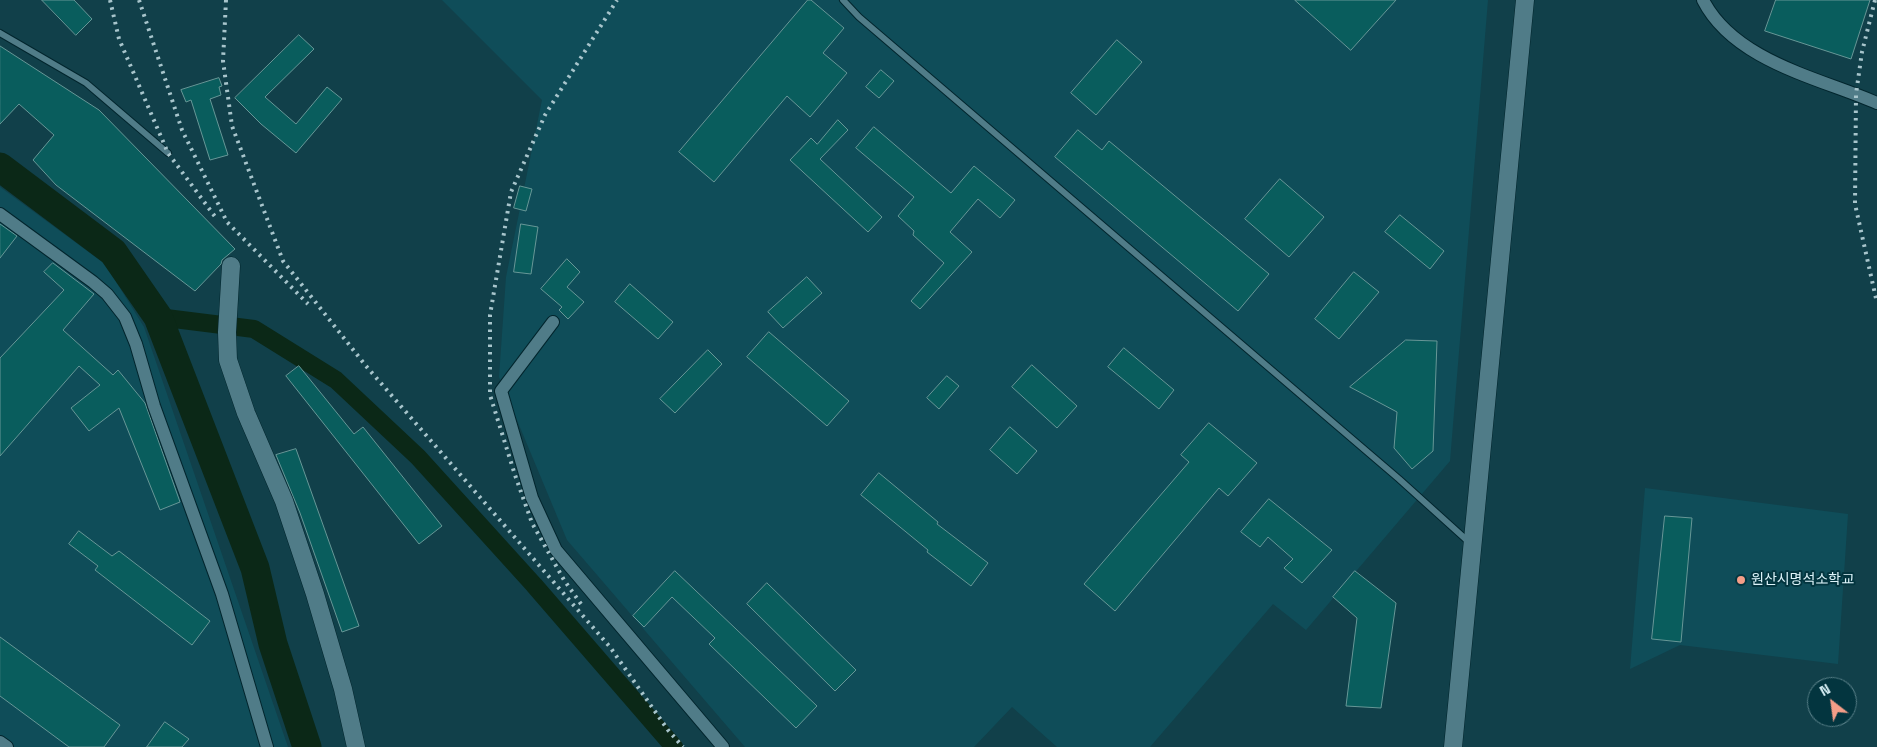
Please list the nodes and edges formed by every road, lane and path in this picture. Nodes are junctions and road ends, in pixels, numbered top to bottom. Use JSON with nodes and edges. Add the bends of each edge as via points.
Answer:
{"nodes":[{"id":1,"x":843,"y":0,"type":"edge"},
{"id":2,"x":1525,"y":0,"type":"edge"},
{"id":3,"x":1703,"y":0,"type":"edge"},
{"id":4,"x":0,"y":34,"type":"edge"},
{"id":5,"x":1877,"y":103,"type":"edge"},
{"id":6,"x":168,"y":153,"type":"dead end"},
{"id":7,"x":0,"y":214,"type":"edge"},
{"id":8,"x":231,"y":266,"type":"dead end"},
{"id":9,"x":553,"y":322,"type":"dead end"},
{"id":10,"x":1472,"y":545,"type":"junction"},
{"id":11,"x":0,"y":742,"type":"edge"},
{"id":12,"x":7,"y":747,"type":"edge"},
{"id":13,"x":267,"y":747,"type":"edge"},
{"id":14,"x":356,"y":747,"type":"edge"},
{"id":15,"x":723,"y":747,"type":"edge"},
{"id":16,"x":1453,"y":747,"type":"edge"}],
"edges":[{"from":1,"to":10,"type":"lane"},
{"from":2,"to":10,"type":"street"},
{"from":3,"to":5,"type":"street","via":[[1731,35],[1776,64]]},
{"from":4,"to":6,"type":"lane","via":[[86,83]]},
{"from":7,"to":13,"type":"street","via":[[93,282],[125,317],[222,594]]},
{"from":8,"to":14,"type":"street","via":[[228,360],[246,413],[284,501],[315,594]]},
{"from":9,"to":15,"type":"street","via":[[501,391],[532,498],[556,550]]},
{"from":10,"to":16,"type":"street"},
{"from":11,"to":12,"type":"street"}]}
